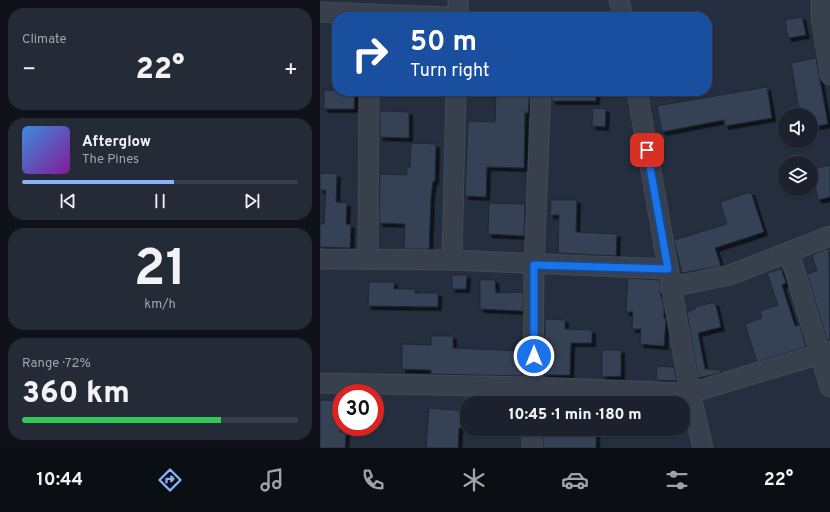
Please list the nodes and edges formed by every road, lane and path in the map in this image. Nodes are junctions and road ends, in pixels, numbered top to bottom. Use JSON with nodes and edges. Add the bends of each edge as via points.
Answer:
{"nodes":[{"id":1,"x":458,"y":0,"type":"edge"},
{"id":2,"x":619,"y":0,"type":"edge"},
{"id":3,"x":821,"y":0,"type":"edge"},
{"id":4,"x":370,"y":10,"type":"edge"},
{"id":5,"x":320,"y":12,"type":"edge"},
{"id":6,"x":393,"y":12,"type":"edge"},
{"id":7,"x":458,"y":12,"type":"edge"},
{"id":8,"x":622,"y":12,"type":"edge"},
{"id":9,"x":830,"y":75,"type":"edge"},
{"id":10,"x":369,"y":96,"type":"edge"},
{"id":11,"x":456,"y":96,"type":"edge"},
{"id":12,"x":541,"y":96,"type":"edge"},
{"id":13,"x":638,"y":96,"type":"edge"},
{"id":14,"x":830,"y":236,"type":"edge"},
{"id":15,"x":789,"y":252,"type":"junction"},
{"id":16,"x":320,"y":259,"type":"edge"},
{"id":17,"x":368,"y":260,"type":"junction"},
{"id":18,"x":452,"y":260,"type":"junction"},
{"id":19,"x":534,"y":265,"type":"junction"},
{"id":20,"x":669,"y":278,"type":"junction"},
{"id":21,"x":825,"y":352,"type":"edge"},
{"id":22,"x":320,"y":383,"type":"edge"},
{"id":23,"x":830,"y":387,"type":"edge"},
{"id":24,"x":690,"y":394,"type":"junction"},
{"id":25,"x":533,"y":395,"type":"edge"},
{"id":26,"x":532,"y":436,"type":"edge"},
{"id":27,"x":532,"y":448,"type":"edge"},
{"id":28,"x":703,"y":448,"type":"edge"}],
"edges":[{"from":1,"to":7,"type":"street"},
{"from":2,"to":8,"type":"street"},
{"from":3,"to":9,"type":"street"},
{"from":4,"to":5,"type":"street"},
{"from":4,"to":6,"type":"street"},
{"from":10,"to":17,"type":"street"},
{"from":11,"to":18,"type":"street"},
{"from":12,"to":19,"type":"street"},
{"from":13,"to":20,"type":"street"},
{"from":14,"to":15,"type":"street"},
{"from":15,"to":20,"type":"street","via":[[730,275]]},
{"from":15,"to":21,"type":"street"},
{"from":16,"to":17,"type":"street"},
{"from":17,"to":18,"type":"street"},
{"from":18,"to":19,"type":"street"},
{"from":19,"to":20,"type":"street"},
{"from":19,"to":25,"type":"street"},
{"from":20,"to":24,"type":"street"},
{"from":21,"to":23,"type":"street"},
{"from":21,"to":24,"type":"street"},
{"from":22,"to":25,"type":"street"},
{"from":24,"to":25,"type":"street"},
{"from":24,"to":28,"type":"street"},
{"from":26,"to":27,"type":"street"}]}
